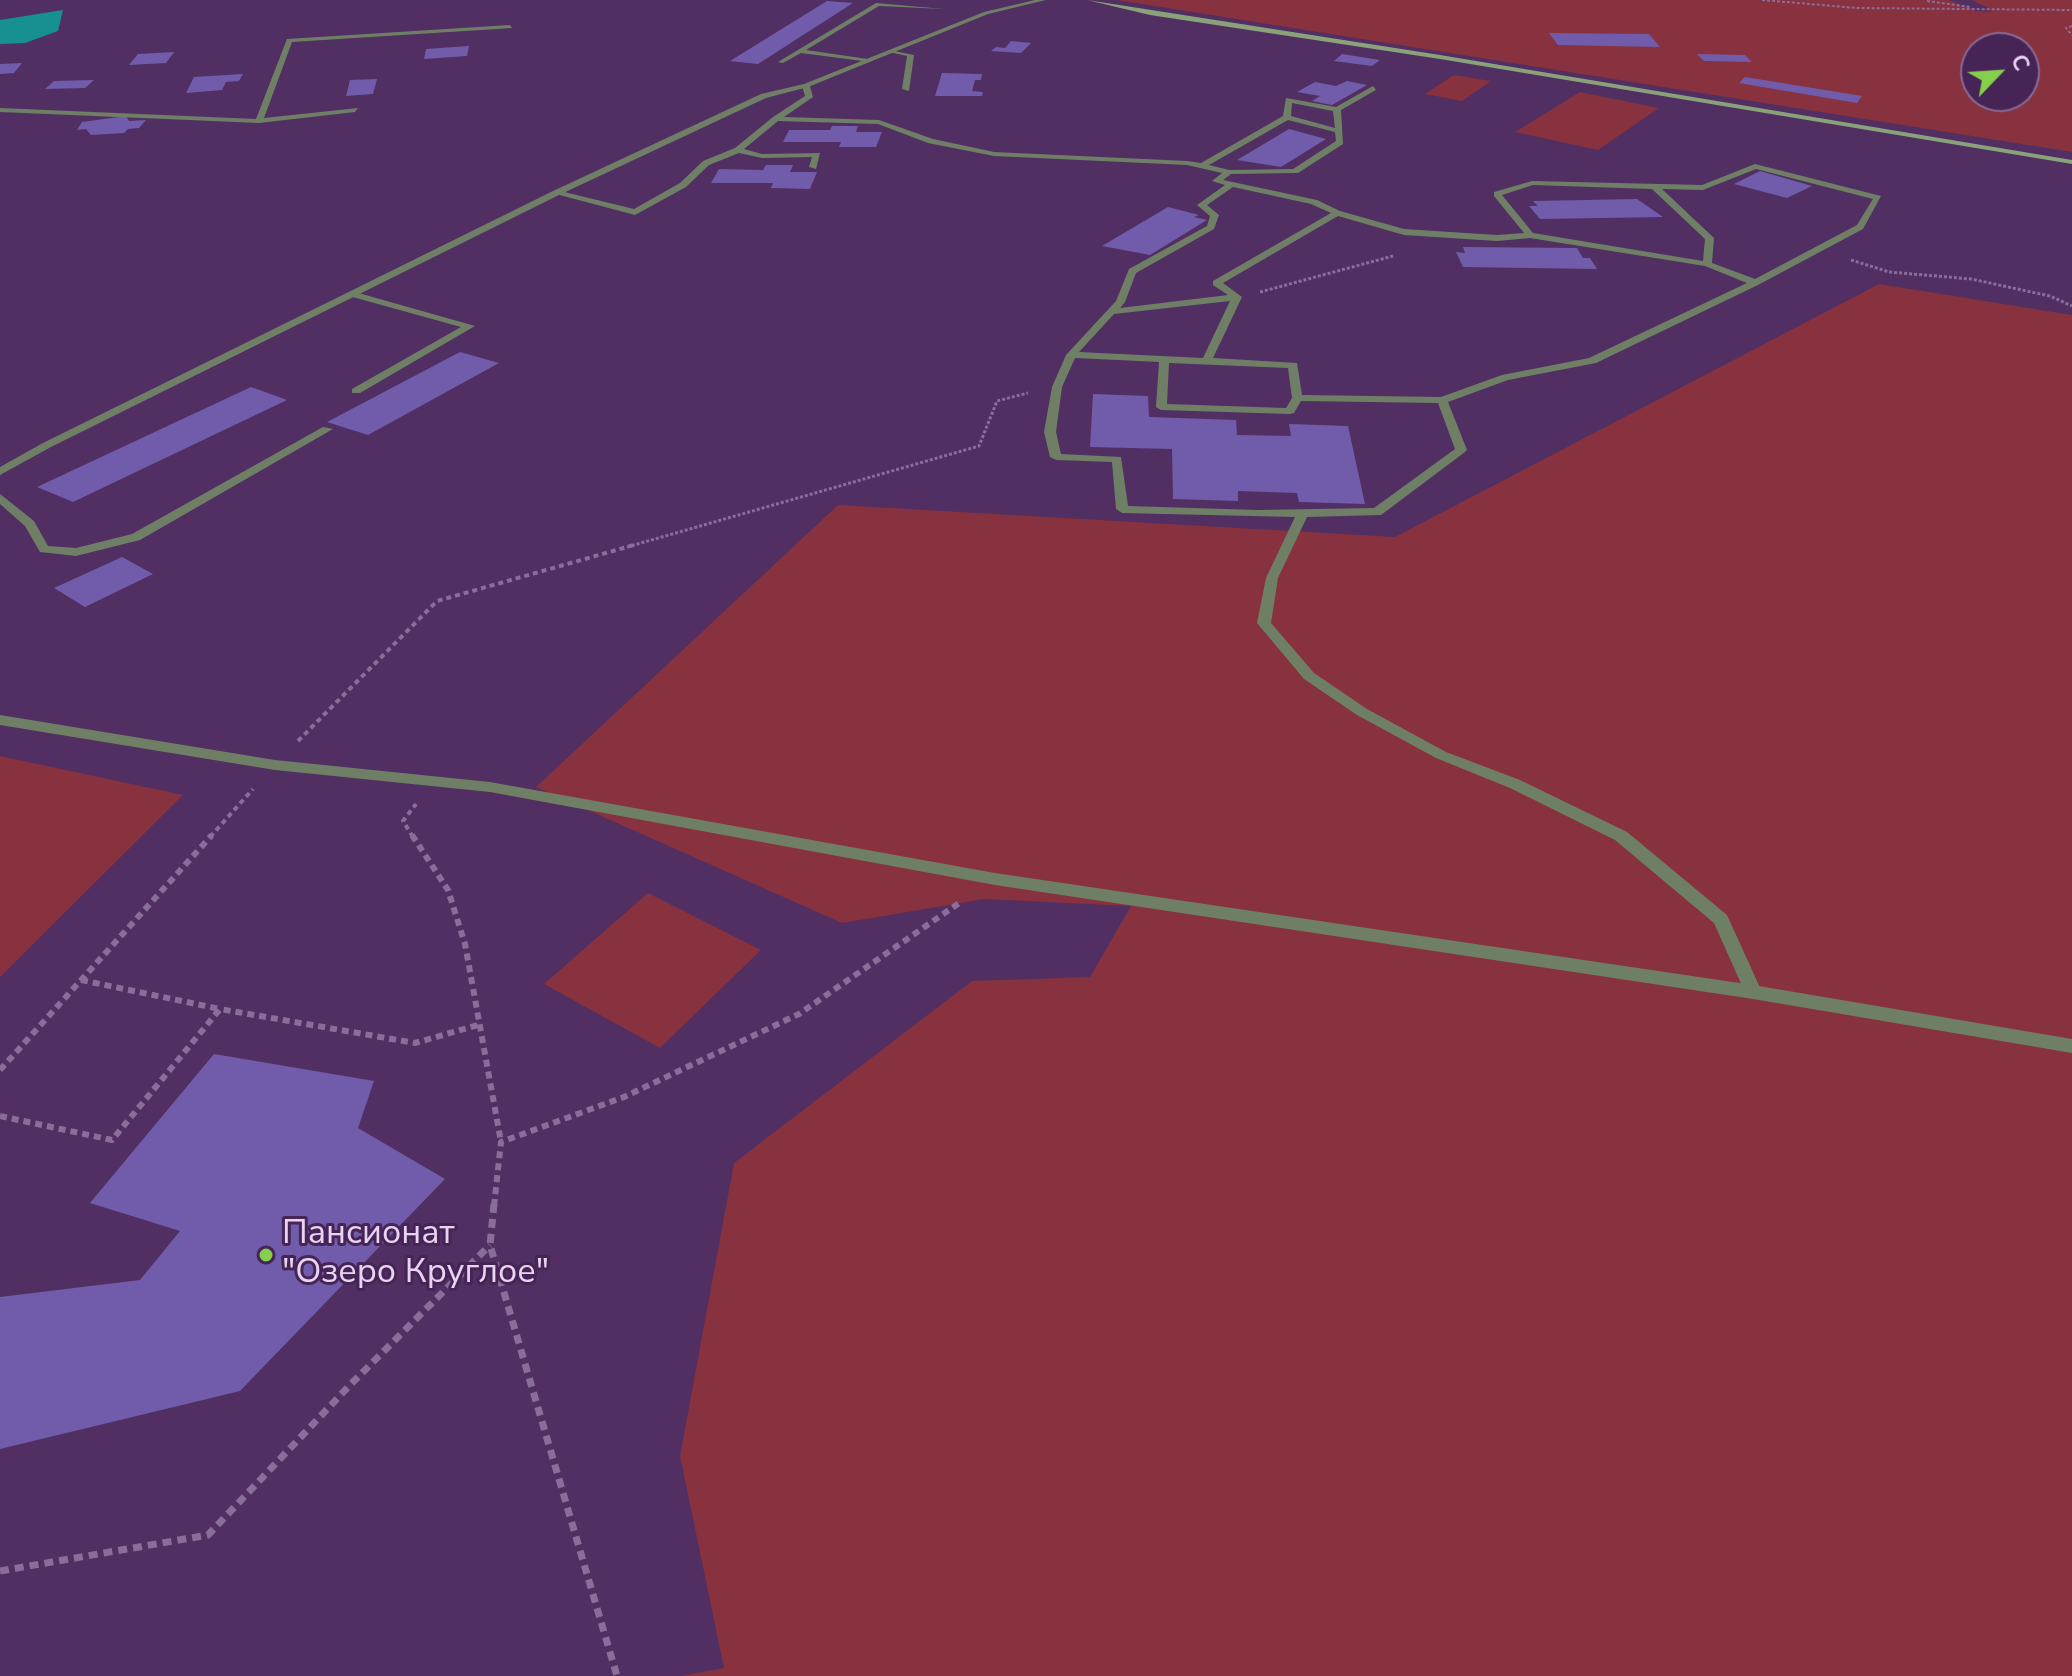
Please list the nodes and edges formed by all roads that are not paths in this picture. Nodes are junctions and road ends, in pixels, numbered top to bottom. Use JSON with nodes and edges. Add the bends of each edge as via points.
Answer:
{"nodes":[{"id":1,"x":1043,"y":0,"type":"edge"},
{"id":2,"x":1090,"y":0,"type":"edge"},
{"id":3,"x":941,"y":9,"type":"dead end"},
{"id":4,"x":510,"y":27,"type":"dead end"},
{"id":5,"x":800,"y":51,"type":"junction"},
{"id":6,"x":891,"y":51,"type":"junction"},
{"id":7,"x":868,"y":61,"type":"junction"},
{"id":8,"x":781,"y":62,"type":"dead end"},
{"id":9,"x":806,"y":86,"type":"junction"},
{"id":10,"x":1373,"y":88,"type":"dead end"},
{"id":11,"x":906,"y":89,"type":"dead end"},
{"id":12,"x":1337,"y":109,"type":"junction"},
{"id":13,"x":0,"y":110,"type":"edge"},
{"id":14,"x":355,"y":110,"type":"dead end"},
{"id":15,"x":1287,"y":117,"type":"junction"},
{"id":16,"x":776,"y":119,"type":"junction"},
{"id":17,"x":259,"y":121,"type":"junction"},
{"id":18,"x":1339,"y":131,"type":"junction"},
{"id":19,"x":738,"y":150,"type":"junction"},
{"id":20,"x":2072,"y":162,"type":"edge"},
{"id":21,"x":1202,"y":166,"type":"junction"},
{"id":22,"x":813,"y":167,"type":"dead end"},
{"id":23,"x":1229,"y":172,"type":"junction"},
{"id":24,"x":1231,"y":185,"type":"junction"},
{"id":25,"x":1652,"y":185,"type":"junction"},
{"id":26,"x":556,"y":193,"type":"junction"},
{"id":27,"x":1337,"y":213,"type":"junction"},
{"id":28,"x":1530,"y":235,"type":"junction"},
{"id":29,"x":1707,"y":264,"type":"junction"},
{"id":30,"x":1755,"y":283,"type":"junction"},
{"id":31,"x":352,"y":294,"type":"junction"},
{"id":32,"x":1237,"y":297,"type":"junction"},
{"id":33,"x":1109,"y":312,"type":"junction"},
{"id":34,"x":1071,"y":355,"type":"junction"},
{"id":35,"x":1164,"y":360,"type":"junction"},
{"id":36,"x":1206,"y":362,"type":"junction"},
{"id":37,"x":356,"y":391,"type":"dead end"},
{"id":38,"x":1297,"y":398,"type":"junction"},
{"id":39,"x":1442,"y":400,"type":"junction"},
{"id":40,"x":327,"y":429,"type":"dead end"},
{"id":41,"x":0,"y":472,"type":"edge"},
{"id":42,"x":0,"y":498,"type":"edge"},
{"id":43,"x":1303,"y":513,"type":"junction"},
{"id":44,"x":0,"y":720,"type":"edge"},
{"id":45,"x":1753,"y":992,"type":"junction"},
{"id":46,"x":2072,"y":1046,"type":"edge"}],
"edges":[{"from":1,"to":6,"type":"street","via":[[986,13]]},
{"from":2,"to":20,"type":"main road"},
{"from":3,"to":5,"type":"street","via":[[878,4]]},
{"from":4,"to":17,"type":"street","via":[[289,40]]},
{"from":5,"to":7,"type":"street"},
{"from":5,"to":8,"type":"street"},
{"from":6,"to":7,"type":"street"},
{"from":6,"to":11,"type":"street","via":[[911,55]]},
{"from":7,"to":9,"type":"street"},
{"from":9,"to":16,"type":"street","via":[[809,97]]},
{"from":9,"to":26,"type":"street","via":[[764,96]]},
{"from":10,"to":12,"type":"street"},
{"from":12,"to":15,"type":"street","via":[[1289,100]]},
{"from":12,"to":18,"type":"street"},
{"from":13,"to":17,"type":"street"},
{"from":14,"to":17,"type":"street"},
{"from":15,"to":18,"type":"street"},
{"from":15,"to":21,"type":"street"},
{"from":16,"to":19,"type":"street"},
{"from":16,"to":21,"type":"street","via":[[879,122],[931,141],[994,154]]},
{"from":18,"to":23,"type":"street","via":[[1340,142],[1295,171]]},
{"from":19,"to":22,"type":"street","via":[[762,156],[817,155]]},
{"from":19,"to":26,"type":"street","via":[[706,163],[683,185],[635,212]]},
{"from":21,"to":23,"type":"street"},
{"from":23,"to":24,"type":"street","via":[[1216,181]]},
{"from":24,"to":27,"type":"street","via":[[1314,202]]},
{"from":24,"to":33,"type":"street","via":[[1201,205],[1215,215],[1211,227],[1132,271],[1120,302]]},
{"from":25,"to":28,"type":"street","via":[[1532,183],[1497,194]]},
{"from":25,"to":29,"type":"street","via":[[1710,238]]},
{"from":25,"to":30,"type":"street","via":[[1703,188],[1755,166],[1878,198],[1860,227]]},
{"from":26,"to":31,"type":"street"},
{"from":27,"to":28,"type":"street","via":[[1404,232]]},
{"from":27,"to":32,"type":"street","via":[[1216,283]]},
{"from":28,"to":29,"type":"street"},
{"from":29,"to":30,"type":"street"},
{"from":30,"to":39,"type":"street","via":[[1592,361],[1506,377]]},
{"from":31,"to":37,"type":"street","via":[[470,326]]},
{"from":31,"to":41,"type":"street"},
{"from":32,"to":33,"type":"street"},
{"from":32,"to":36,"type":"street"},
{"from":33,"to":34,"type":"street"},
{"from":34,"to":35,"type":"street"},
{"from":34,"to":43,"type":"street","via":[[1057,387],[1050,432],[1056,457],[1117,459],[1122,509]]},
{"from":35,"to":36,"type":"street"},
{"from":35,"to":38,"type":"street","via":[[1161,407],[1290,411]]},
{"from":36,"to":38,"type":"street","via":[[1293,365]]},
{"from":38,"to":39,"type":"street"},
{"from":39,"to":43,"type":"street","via":[[1461,450],[1377,512]]},
{"from":40,"to":42,"type":"street","via":[[136,537],[76,552],[44,549],[30,524]]},
{"from":43,"to":45,"type":"street","via":[[1272,578],[1264,623],[1309,676],[1441,755],[1621,836],[1721,919]]},
{"from":44,"to":45,"type":"street","via":[[275,765],[505,790],[995,879]]},
{"from":45,"to":46,"type":"street"}]}
